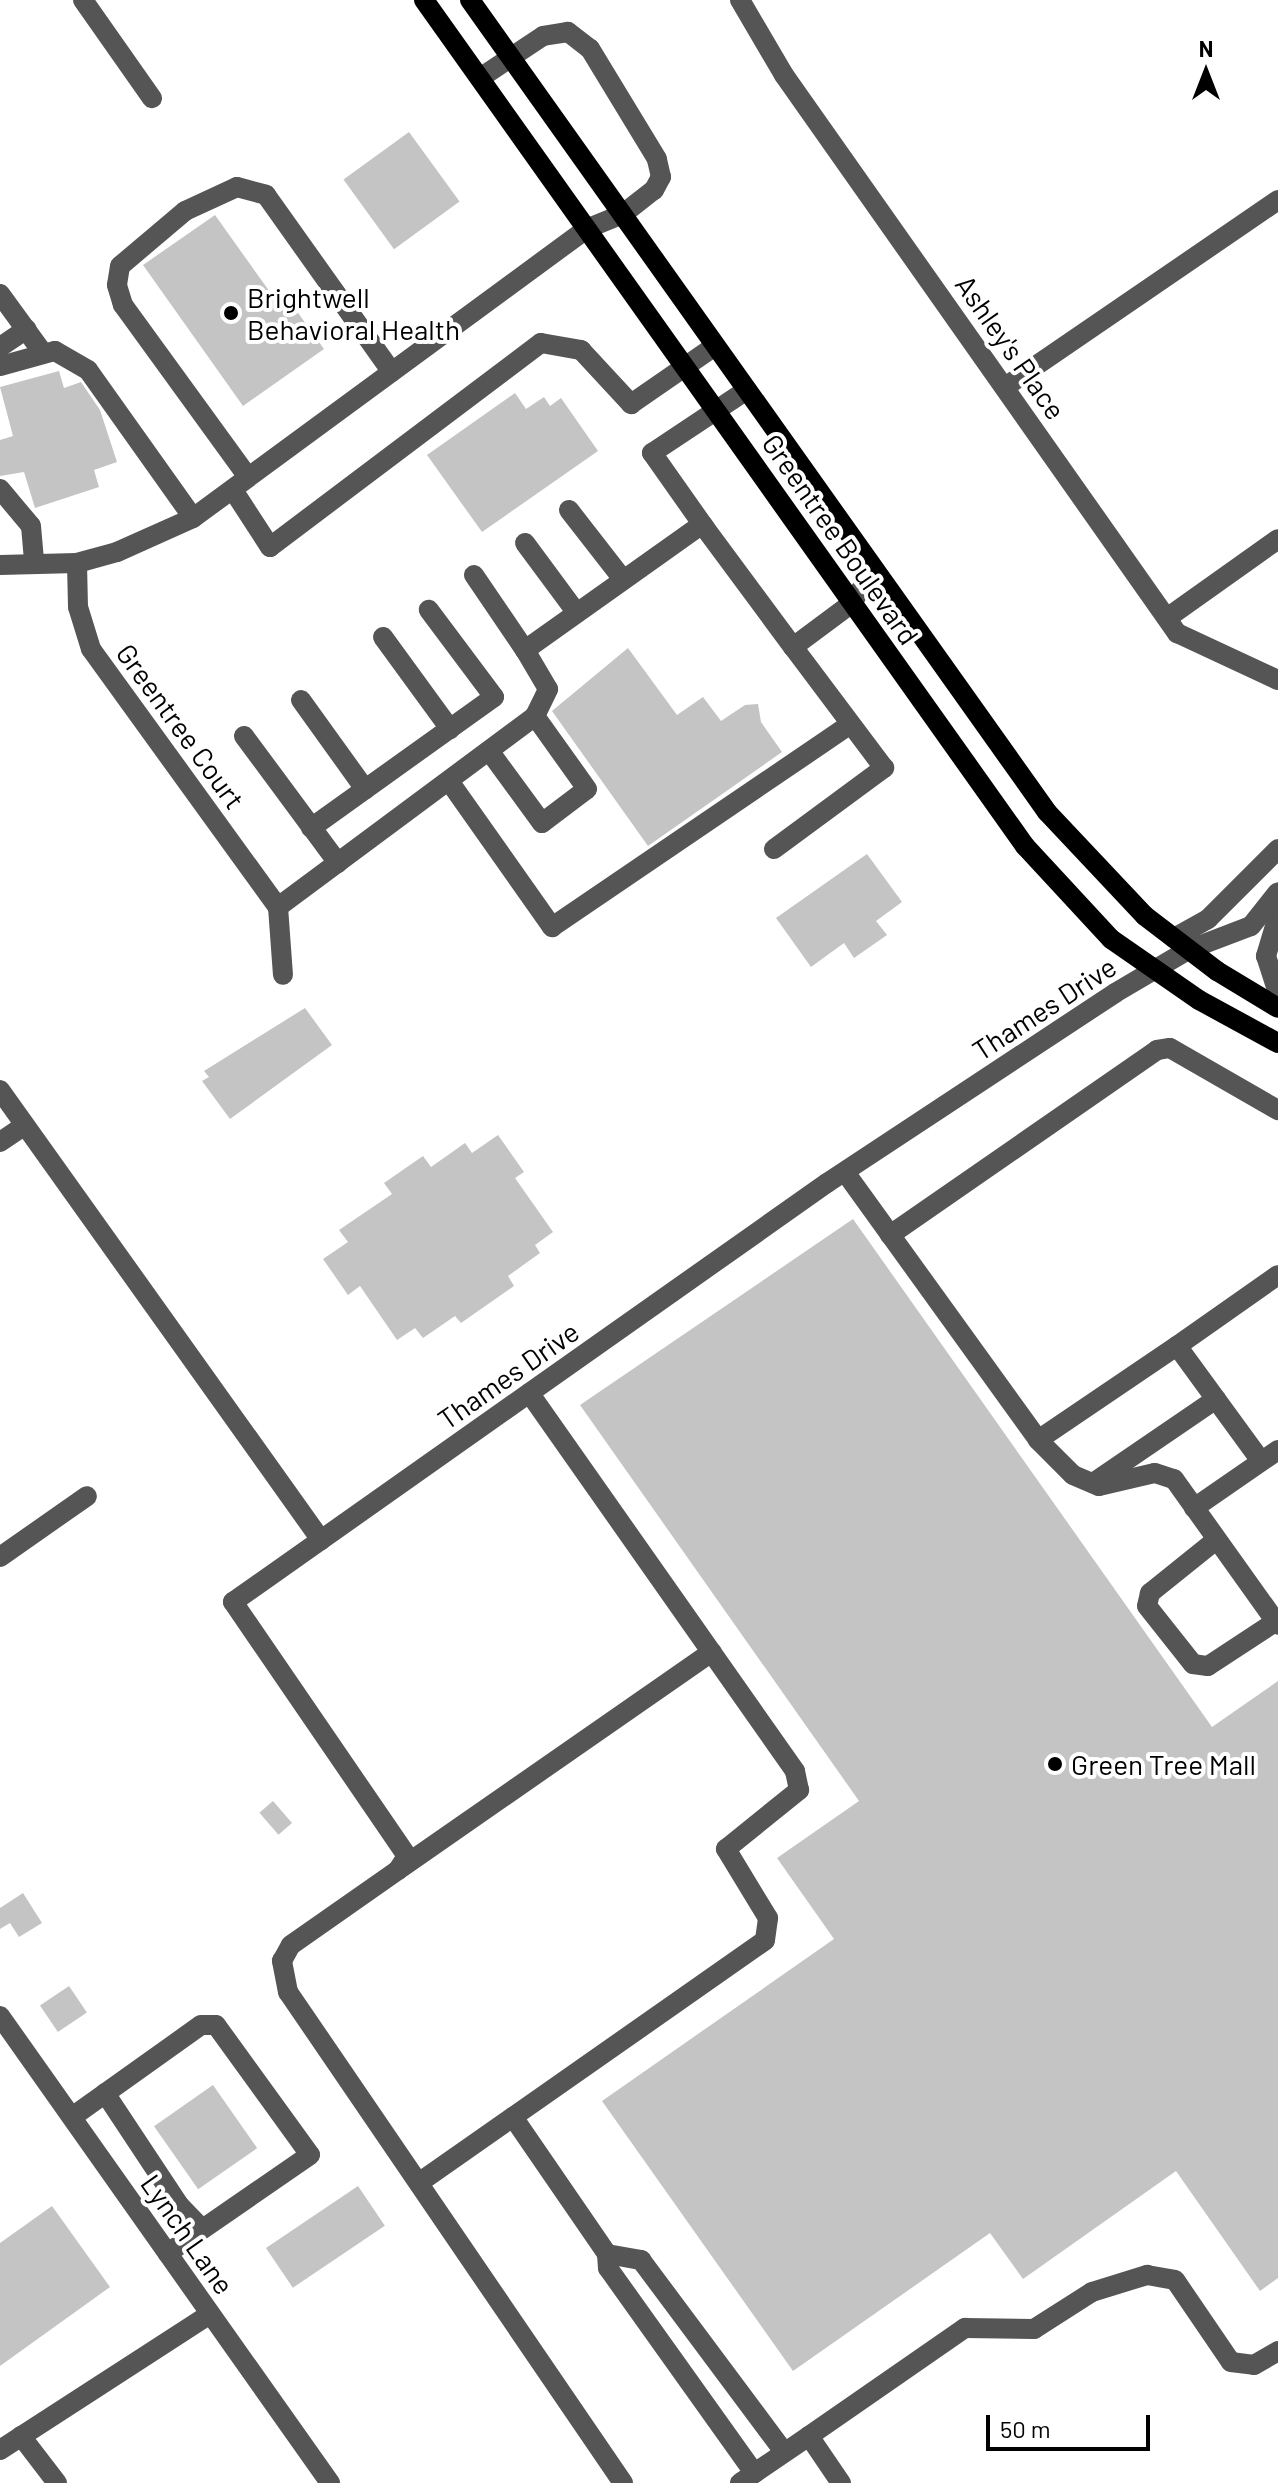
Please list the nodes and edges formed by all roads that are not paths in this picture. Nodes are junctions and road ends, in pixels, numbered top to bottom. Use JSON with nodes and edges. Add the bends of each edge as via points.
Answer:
{"nodes":[{"id":1,"x":83,"y":0,"type":"edge"},
{"id":2,"x":424,"y":0,"type":"edge"},
{"id":3,"x":470,"y":0,"type":"edge"},
{"id":4,"x":740,"y":0,"type":"edge"},
{"id":5,"x":512,"y":59,"type":"junction"},
{"id":6,"x":480,"y":78,"type":"junction"},
{"id":7,"x":152,"y":98,"type":"dead end"},
{"id":8,"x":1278,"y":200,"type":"edge"},
{"id":9,"x":623,"y":214,"type":"junction"},
{"id":10,"x":586,"y":229,"type":"junction"},
{"id":11,"x":0,"y":294,"type":"edge"},
{"id":12,"x":27,"y":329,"type":"junction"},
{"id":13,"x":715,"y":346,"type":"junction"},
{"id":14,"x":0,"y":347,"type":"edge"},
{"id":15,"x":43,"y":353,"type":"junction"},
{"id":16,"x":683,"y":364,"type":"junction"},
{"id":17,"x":0,"y":366,"type":"edge"},
{"id":18,"x":392,"y":372,"type":"junction"},
{"id":19,"x":1005,"y":387,"type":"junction"},
{"id":20,"x":747,"y":390,"type":"junction"},
{"id":21,"x":715,"y":409,"type":"junction"},
{"id":22,"x":240,"y":483,"type":"junction"},
{"id":23,"x":0,"y":489,"type":"edge"},
{"id":24,"x":569,"y":510,"type":"dead end"},
{"id":25,"x":193,"y":518,"type":"junction"},
{"id":26,"x":705,"y":528,"type":"junction"},
{"id":27,"x":1278,"y":539,"type":"edge"},
{"id":28,"x":525,"y":543,"type":"dead end"},
{"id":29,"x":77,"y":563,"type":"junction"},
{"id":30,"x":34,"y":564,"type":"junction"},
{"id":31,"x":0,"y":565,"type":"edge"},
{"id":32,"x":874,"y":570,"type":"junction"},
{"id":33,"x":474,"y":575,"type":"dead end"},
{"id":34,"x":622,"y":578,"type":"junction"},
{"id":35,"x":851,"y":604,"type":"junction"},
{"id":36,"x":429,"y":610,"type":"dead end"},
{"id":37,"x":576,"y":612,"type":"junction"},
{"id":38,"x":1167,"y":618,"type":"junction"},
{"id":39,"x":383,"y":637,"type":"dead end"},
{"id":40,"x":793,"y":647,"type":"junction"},
{"id":41,"x":525,"y":650,"type":"junction"},
{"id":42,"x":1278,"y":680,"type":"edge"},
{"id":43,"x":301,"y":700,"type":"dead end"},
{"id":44,"x":535,"y":716,"type":"junction"},
{"id":45,"x":851,"y":724,"type":"junction"},
{"id":46,"x":450,"y":729,"type":"junction"},
{"id":47,"x":244,"y":736,"type":"dead end"},
{"id":48,"x":490,"y":752,"type":"junction"},
{"id":49,"x":449,"y":781,"type":"junction"},
{"id":50,"x":365,"y":789,"type":"junction"},
{"id":51,"x":311,"y":828,"type":"junction"},
{"id":52,"x":774,"y":849,"type":"dead end"},
{"id":53,"x":1278,"y":849,"type":"edge"},
{"id":54,"x":338,"y":863,"type":"junction"},
{"id":55,"x":1278,"y":892,"type":"edge"},
{"id":56,"x":278,"y":907,"type":"junction"},
{"id":57,"x":1278,"y":916,"type":"edge"},
{"id":58,"x":1181,"y":944,"type":"junction"},
{"id":59,"x":1154,"y":971,"type":"junction"},
{"id":60,"x":283,"y":975,"type":"dead end"},
{"id":61,"x":1278,"y":992,"type":"edge"},
{"id":62,"x":1278,"y":1008,"type":"edge"},
{"id":63,"x":1278,"y":1043,"type":"edge"},
{"id":64,"x":0,"y":1090,"type":"edge"},
{"id":65,"x":1278,"y":1110,"type":"edge"},
{"id":66,"x":25,"y":1125,"type":"junction"},
{"id":67,"x":0,"y":1142,"type":"edge"},
{"id":68,"x":845,"y":1172,"type":"junction"},
{"id":69,"x":890,"y":1235,"type":"junction"},
{"id":70,"x":1278,"y":1275,"type":"edge"},
{"id":71,"x":1177,"y":1346,"type":"junction"},
{"id":72,"x":529,"y":1393,"type":"junction"},
{"id":73,"x":1216,"y":1399,"type":"junction"},
{"id":74,"x":1038,"y":1440,"type":"junction"},
{"id":75,"x":1269,"y":1456,"type":"edge"},
{"id":76,"x":1093,"y":1483,"type":"junction"},
{"id":77,"x":87,"y":1496,"type":"dead end"},
{"id":78,"x":1194,"y":1508,"type":"junction"},
{"id":79,"x":321,"y":1540,"type":"junction"},
{"id":80,"x":1216,"y":1540,"type":"junction"},
{"id":81,"x":0,"y":1557,"type":"edge"},
{"id":82,"x":1277,"y":1623,"type":"edge"},
{"id":83,"x":712,"y":1652,"type":"junction"},
{"id":84,"x":398,"y":1870,"type":"junction"},
{"id":85,"x":0,"y":2016,"type":"edge"},
{"id":86,"x":105,"y":2093,"type":"junction"},
{"id":87,"x":72,"y":2117,"type":"junction"},
{"id":88,"x":513,"y":2117,"type":"junction"},
{"id":89,"x":420,"y":2182,"type":"junction"},
{"id":90,"x":202,"y":2229,"type":"junction"},
{"id":91,"x":168,"y":2253,"type":"junction"},
{"id":92,"x":607,"y":2254,"type":"junction"},
{"id":93,"x":210,"y":2314,"type":"junction"},
{"id":94,"x":1278,"y":2351,"type":"edge"},
{"id":95,"x":21,"y":2436,"type":"junction"},
{"id":96,"x":809,"y":2436,"type":"junction"},
{"id":97,"x":0,"y":2450,"type":"edge"},
{"id":98,"x":784,"y":2452,"type":"junction"},
{"id":99,"x":747,"y":2478,"type":"edge"},
{"id":100,"x":57,"y":2483,"type":"edge"},
{"id":101,"x":330,"y":2483,"type":"edge"},
{"id":102,"x":623,"y":2483,"type":"edge"},
{"id":103,"x":841,"y":2483,"type":"edge"}],
"edges":[{"from":1,"to":7,"type":"street"},
{"from":2,"to":6,"type":"main road","name":"Greentree Boulevard"},
{"from":3,"to":5,"type":"main road","name":"Greentree Boulevard"},
{"from":4,"to":19,"type":"street","name":"Ashley's Place","via":[[784,75]]},
{"from":5,"to":6,"type":"street"},
{"from":5,"to":9,"type":"main road","name":"Greentree Boulevard"},
{"from":5,"to":9,"type":"street","via":[[543,36],[568,32],[590,49],[661,177]]},
{"from":6,"to":10,"type":"main road","name":"Greentree Boulevard"},
{"from":8,"to":19,"type":"street"},
{"from":9,"to":10,"type":"street"},
{"from":9,"to":13,"type":"main road","name":"Greentree Boulevard"},
{"from":10,"to":16,"type":"main road","name":"Greentree Boulevard"},
{"from":10,"to":18,"type":"street"},
{"from":11,"to":12,"type":"street"},
{"from":12,"to":14,"type":"street"},
{"from":12,"to":15,"type":"street"},
{"from":13,"to":16,"type":"street"},
{"from":13,"to":20,"type":"main road","name":"Greentree Boulevard"},
{"from":15,"to":17,"type":"street"},
{"from":15,"to":25,"type":"street","via":[[55,351],[88,370]]},
{"from":16,"to":21,"type":"main road","name":"Greentree Boulevard"},
{"from":16,"to":22,"type":"street","via":[[631,404],[581,350],[541,343],[270,547]]},
{"from":18,"to":22,"type":"street"},
{"from":18,"to":22,"type":"street","via":[[266,195],[237,187],[185,211],[120,266],[117,285],[123,305]]},
{"from":19,"to":38,"type":"street","name":"Ashley's Place"},
{"from":20,"to":21,"type":"street"},
{"from":20,"to":32,"type":"main road","name":"Greentree Boulevard"},
{"from":21,"to":26,"type":"street","via":[[652,453]]},
{"from":21,"to":35,"type":"main road","name":"Greentree Boulevard"},
{"from":22,"to":25,"type":"street"},
{"from":23,"to":30,"type":"street","via":[[31,526]]},
{"from":24,"to":34,"type":"street"},
{"from":25,"to":29,"type":"street","via":[[129,548]]},
{"from":26,"to":34,"type":"street","via":[[702,524]]},
{"from":26,"to":40,"type":"street"},
{"from":27,"to":38,"type":"street"},
{"from":28,"to":37,"type":"street"},
{"from":29,"to":30,"type":"street"},
{"from":29,"to":56,"type":"street","name":"Greentree Court","via":[[78,607],[91,649]]},
{"from":30,"to":31,"type":"street"},
{"from":32,"to":35,"type":"street"},
{"from":32,"to":58,"type":"main road","name":"Greentree Boulevard","via":[[1047,812],[1118,893]]},
{"from":33,"to":41,"type":"street"},
{"from":34,"to":37,"type":"street"},
{"from":35,"to":40,"type":"street"},
{"from":35,"to":59,"type":"main road","name":"Greentree Boulevard","via":[[1025,846],[1111,939]]},
{"from":36,"to":46,"type":"street","via":[[494,697]]},
{"from":37,"to":41,"type":"street"},
{"from":38,"to":42,"type":"street","name":"Ashley's Place","via":[[1177,633]]},
{"from":39,"to":46,"type":"street"},
{"from":40,"to":45,"type":"street"},
{"from":41,"to":44,"type":"street","via":[[548,689]]},
{"from":43,"to":50,"type":"street"},
{"from":44,"to":48,"type":"street"},
{"from":44,"to":48,"type":"street","via":[[587,789],[542,823]]},
{"from":45,"to":49,"type":"street","via":[[552,927]]},
{"from":45,"to":52,"type":"street","via":[[884,768]]},
{"from":46,"to":50,"type":"street"},
{"from":47,"to":51,"type":"street"},
{"from":48,"to":49,"type":"street"},
{"from":49,"to":54,"type":"street"},
{"from":50,"to":51,"type":"street"},
{"from":51,"to":54,"type":"street"},
{"from":53,"to":58,"type":"street"},
{"from":54,"to":56,"type":"street"},
{"from":55,"to":58,"type":"street","via":[[1251,926]]},
{"from":56,"to":60,"type":"street"},
{"from":57,"to":61,"type":"street","via":[[1266,956]]},
{"from":58,"to":59,"type":"street","name":"Thames Drive"},
{"from":58,"to":62,"type":"main road","name":"Greentree Boulevard"},
{"from":59,"to":63,"type":"main road","name":"Greentree Boulevard"},
{"from":59,"to":68,"type":"street","name":"Thames Drive"},
{"from":64,"to":66,"type":"street"},
{"from":65,"to":69,"type":"street","via":[[1170,1048],[1157,1050]]},
{"from":66,"to":67,"type":"street"},
{"from":66,"to":79,"type":"street"},
{"from":68,"to":69,"type":"street"},
{"from":68,"to":72,"type":"street","name":"Thames Drive"},
{"from":69,"to":74,"type":"street"},
{"from":70,"to":71,"type":"street"},
{"from":71,"to":73,"type":"street"},
{"from":71,"to":74,"type":"street"},
{"from":72,"to":79,"type":"street","name":"Thames Drive"},
{"from":72,"to":83,"type":"street"},
{"from":73,"to":75,"type":"street"},
{"from":73,"to":76,"type":"street"},
{"from":74,"to":76,"type":"street","via":[[1073,1475]]},
{"from":75,"to":78,"type":"street"},
{"from":76,"to":78,"type":"street","via":[[1115,1485],[1155,1473],[1174,1479]]},
{"from":77,"to":81,"type":"street"},
{"from":78,"to":80,"type":"street"},
{"from":79,"to":84,"type":"street","name":"Thames Drive","via":[[233,1602],[405,1846]]},
{"from":80,"to":82,"type":"street"},
{"from":80,"to":82,"type":"street","via":[[1150,1593],[1147,1606],[1193,1664],[1208,1666]]},
{"from":83,"to":84,"type":"street"},
{"from":83,"to":88,"type":"street","via":[[799,1780],[796,1794],[726,1849],[768,1918],[769,1936]]},
{"from":84,"to":89,"type":"street","via":[[291,1945],[282,1977]]},
{"from":85,"to":87,"type":"street","name":"Lynch Lane"},
{"from":86,"to":87,"type":"street"},
{"from":86,"to":90,"type":"street","via":[[179,2205]]},
{"from":86,"to":90,"type":"street","via":[[201,2025],[216,2025],[310,2155]]},
{"from":87,"to":91,"type":"street","name":"Lynch Lane"},
{"from":88,"to":89,"type":"street"},
{"from":88,"to":92,"type":"street"},
{"from":89,"to":102,"type":"street","via":[[485,2289]]},
{"from":90,"to":91,"type":"street"},
{"from":91,"to":93,"type":"street","name":"Lynch Lane"},
{"from":92,"to":98,"type":"street","via":[[641,2260]]},
{"from":92,"to":99,"type":"street","via":[[608,2268]]},
{"from":93,"to":95,"type":"street"},
{"from":93,"to":101,"type":"street","name":"Lynch Lane"},
{"from":94,"to":96,"type":"street","via":[[1254,2365],[1231,2362],[1175,2280],[1147,2275],[1097,2290],[1034,2329],[965,2328]]},
{"from":95,"to":97,"type":"street"},
{"from":95,"to":100,"type":"street"},
{"from":96,"to":98,"type":"street"},
{"from":96,"to":103,"type":"street"},
{"from":98,"to":99,"type":"street"}]}
